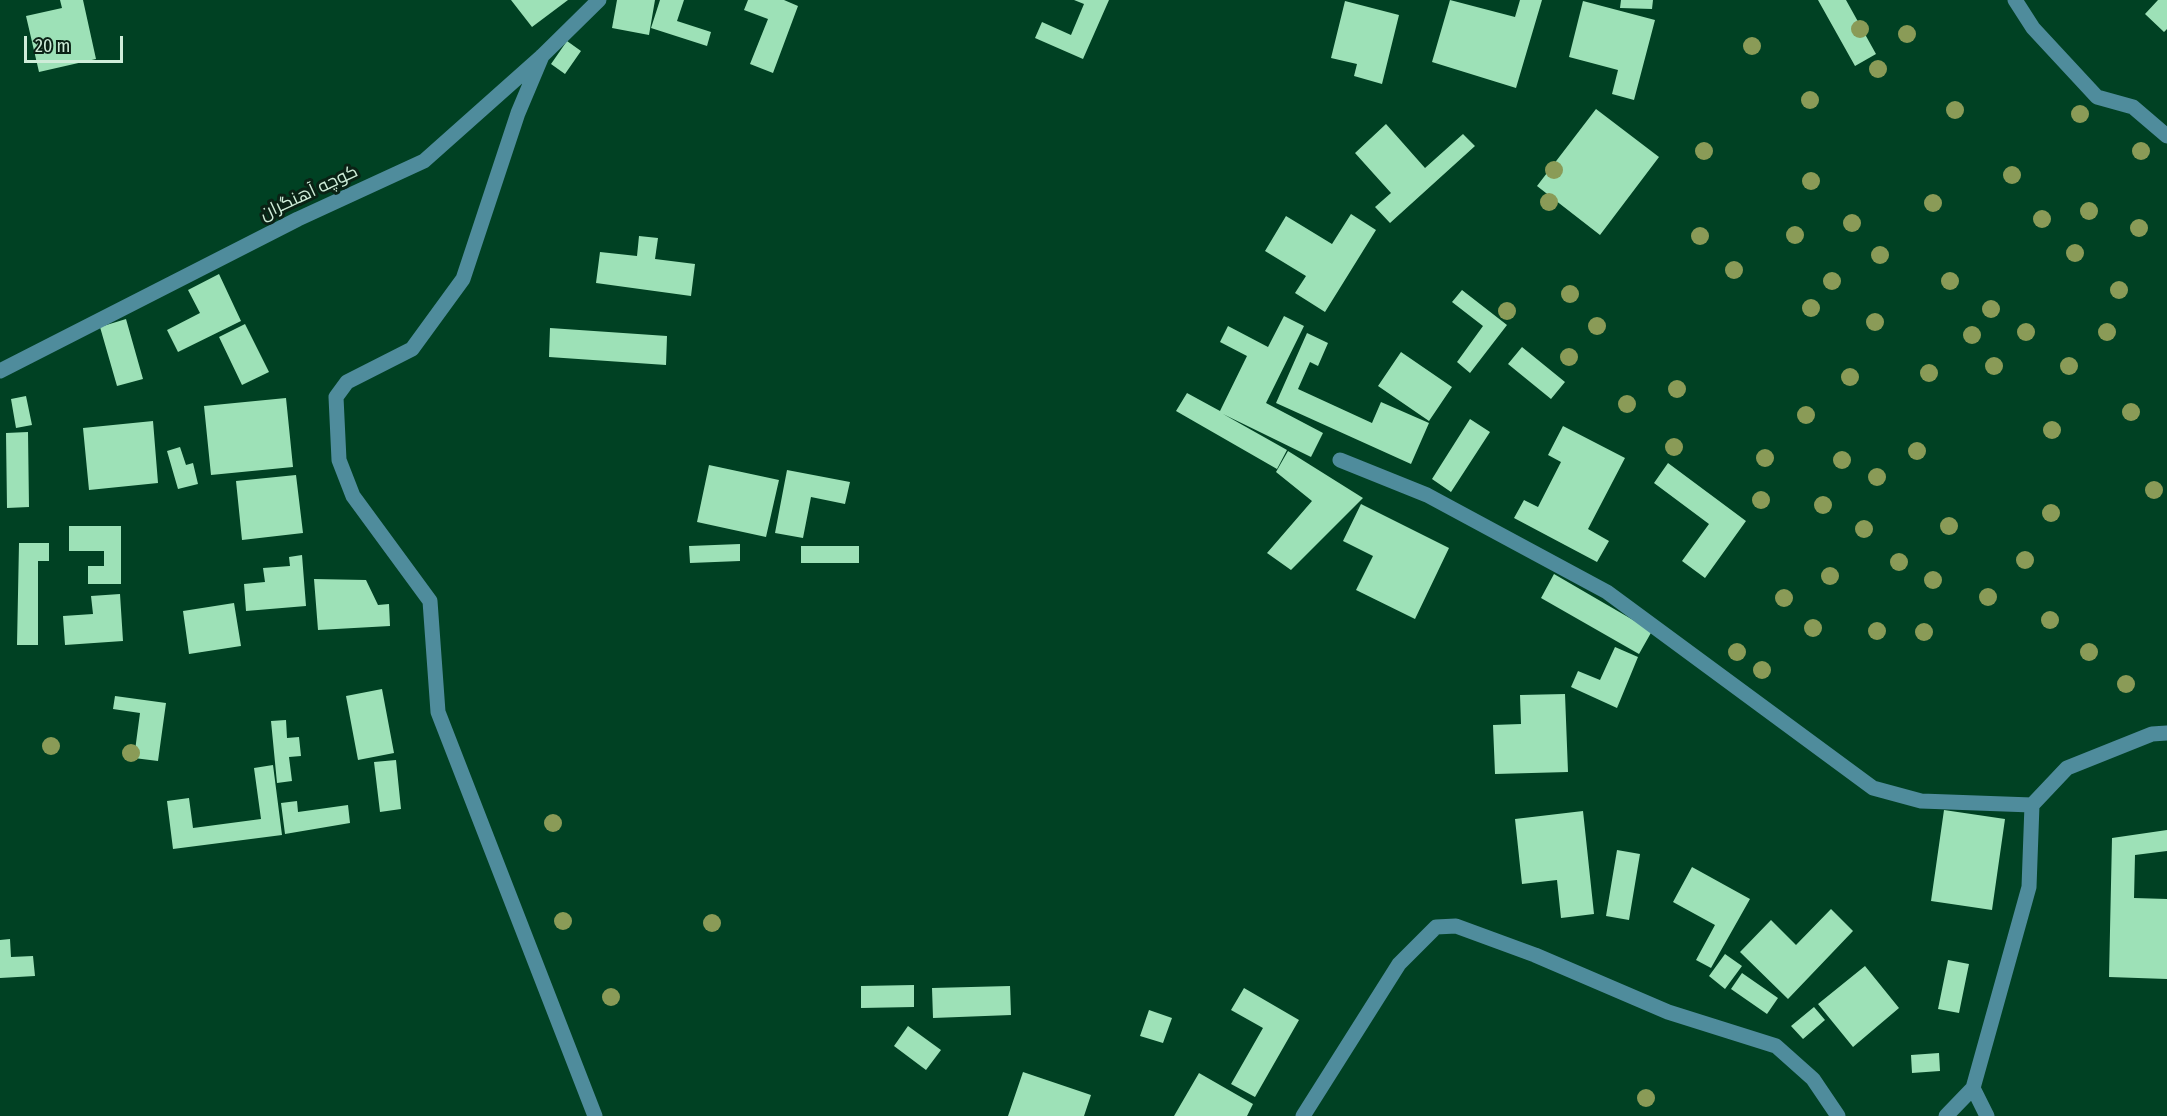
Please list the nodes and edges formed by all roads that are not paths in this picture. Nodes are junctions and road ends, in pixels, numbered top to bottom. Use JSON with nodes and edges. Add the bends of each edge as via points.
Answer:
{"nodes":[{"id":1,"x":599,"y":0,"type":"edge"},
{"id":2,"x":2015,"y":0,"type":"edge"},
{"id":3,"x":542,"y":56,"type":"junction"},
{"id":4,"x":2167,"y":136,"type":"edge"},
{"id":5,"x":0,"y":370,"type":"edge"},
{"id":6,"x":1340,"y":460,"type":"dead end"},
{"id":7,"x":2167,"y":733,"type":"edge"},
{"id":8,"x":2032,"y":805,"type":"junction"},
{"id":9,"x":1973,"y":1088,"type":"junction"},
{"id":10,"x":594,"y":1116,"type":"edge"},
{"id":11,"x":1303,"y":1116,"type":"edge"},
{"id":12,"x":1838,"y":1116,"type":"edge"},
{"id":13,"x":1946,"y":1116,"type":"edge"},
{"id":14,"x":1987,"y":1116,"type":"edge"}],
"edges":[{"from":1,"to":3,"type":"street","name":"کوچه آهنگران"},
{"from":2,"to":4,"type":"street","via":[[2033,28],[2097,97],[2133,107]]},
{"from":3,"to":5,"type":"street","name":"کوچه آهنگران","via":[[424,161],[298,219]]},
{"from":3,"to":10,"type":"street","via":[[518,113],[463,279],[412,349],[347,382],[336,397],[339,460],[353,496],[430,601],[438,712]]},
{"from":6,"to":8,"type":"street","via":[[1426,495],[1607,592],[1873,788],[1921,801]]},
{"from":7,"to":8,"type":"street","via":[[2152,734],[2067,768]]},
{"from":8,"to":9,"type":"street","via":[[2029,887]]},
{"from":9,"to":13,"type":"street"},
{"from":9,"to":14,"type":"street"},
{"from":11,"to":12,"type":"street","via":[[1399,964],[1437,927],[1456,926],[1668,1012],[1776,1046],[1814,1079]]}]}
